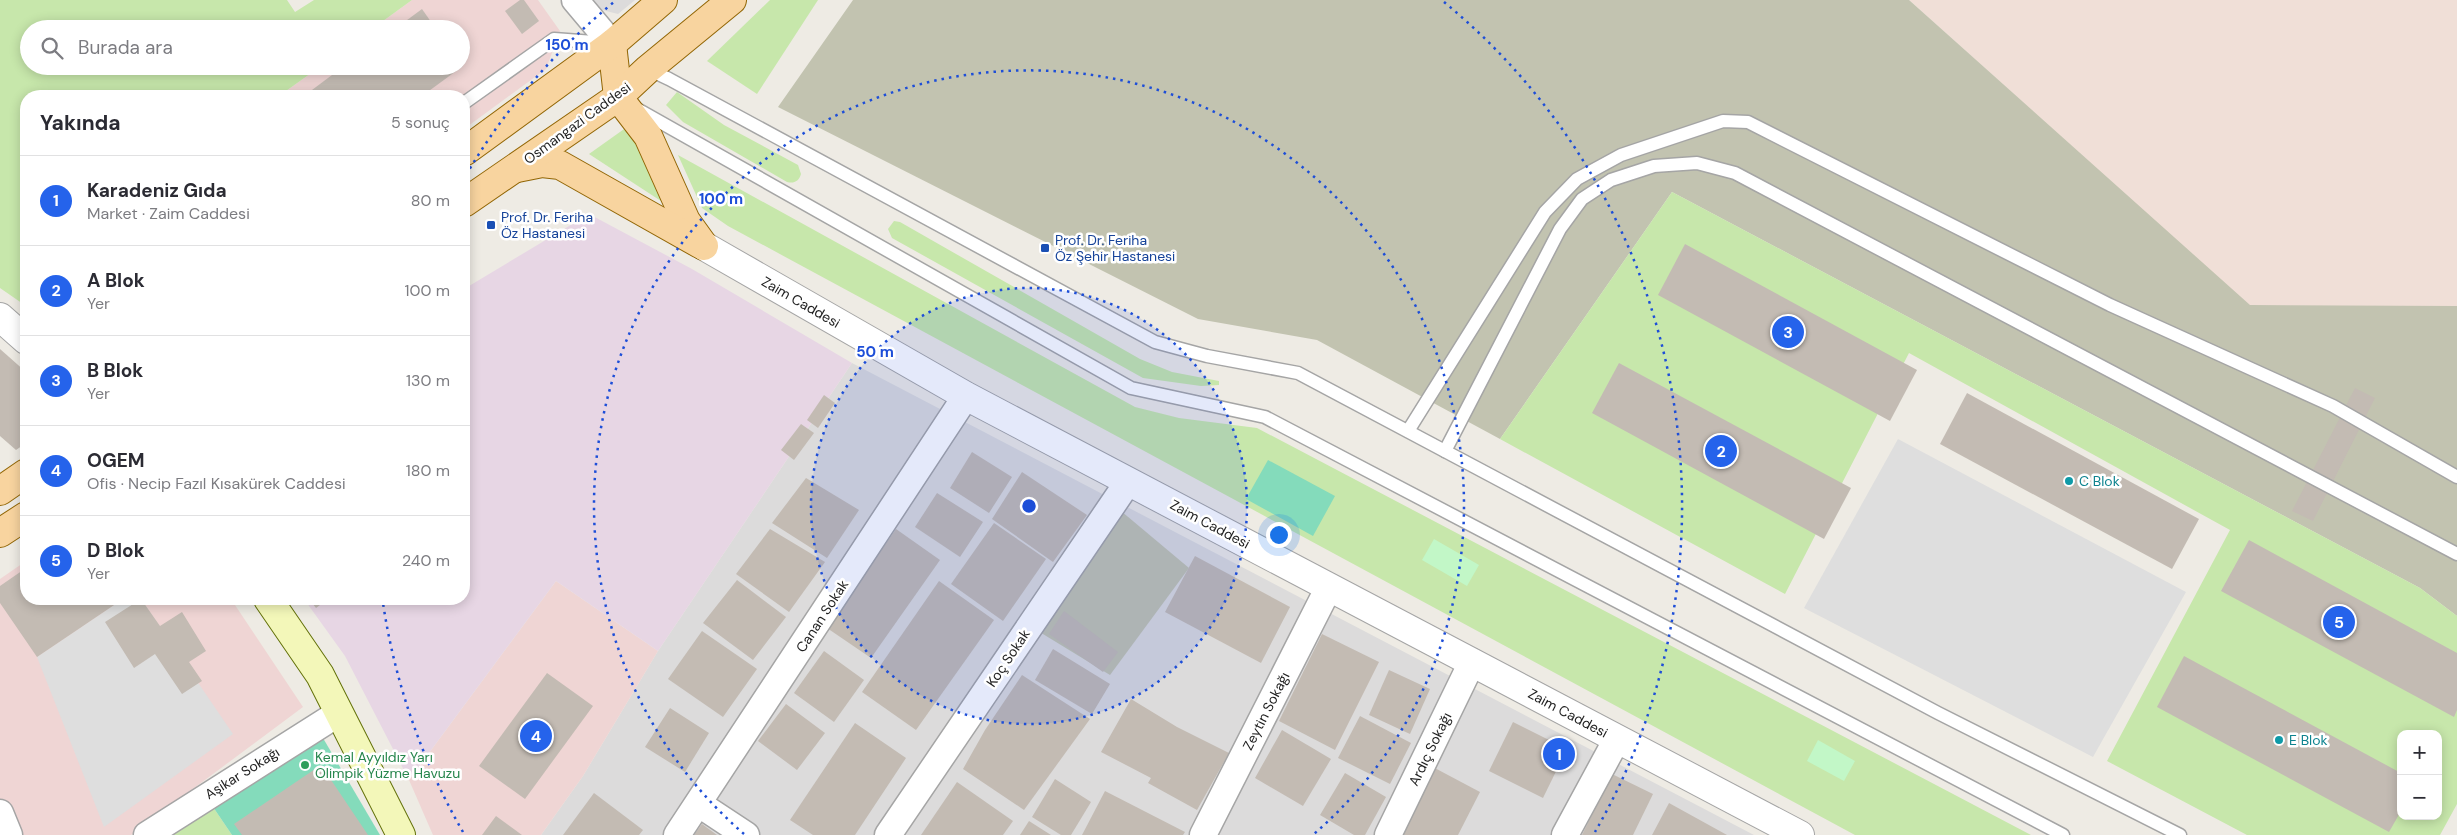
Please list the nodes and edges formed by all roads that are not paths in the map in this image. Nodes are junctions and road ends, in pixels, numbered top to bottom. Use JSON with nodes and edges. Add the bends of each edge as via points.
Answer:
{"nodes":[{"id":1,"x":575,"y":0,"type":"edge"},
{"id":2,"x":663,"y":0,"type":"edge"},
{"id":3,"x":732,"y":0,"type":"edge"},
{"id":4,"x":612,"y":44,"type":"junction"},
{"id":5,"x":648,"y":69,"type":"junction"},
{"id":6,"x":618,"y":97,"type":"junction"},
{"id":7,"x":470,"y":99,"type":"edge"},
{"id":8,"x":470,"y":148,"type":"edge"},
{"id":9,"x":513,"y":168,"type":"junction"},
{"id":10,"x":470,"y":199,"type":"edge"},
{"id":11,"x":704,"y":246,"type":"junction"},
{"id":12,"x":0,"y":317,"type":"edge"},
{"id":13,"x":20,"y":335,"type":"edge"},
{"id":14,"x":966,"y":396,"type":"junction"},
{"id":15,"x":1408,"y":431,"type":"junction"},
{"id":16,"x":1445,"y":451,"type":"junction"},
{"id":17,"x":20,"y":477,"type":"edge"},
{"id":18,"x":2457,"y":477,"type":"edge"},
{"id":19,"x":1128,"y":482,"type":"junction"},
{"id":20,"x":1,"y":490,"type":"edge"},
{"id":21,"x":20,"y":520,"type":"edge"},
{"id":22,"x":0,"y":533,"type":"edge"},
{"id":23,"x":2457,"y":554,"type":"edge"},
{"id":24,"x":1329,"y":587,"type":"junction"},
{"id":25,"x":272,"y":605,"type":"edge"},
{"id":26,"x":1472,"y":662,"type":"junction"},
{"id":27,"x":339,"y":713,"type":"junction"},
{"id":28,"x":1617,"y":739,"type":"junction"},
{"id":29,"x":699,"y":804,"type":"junction"},
{"id":30,"x":0,"y":814,"type":"edge"},
{"id":31,"x":1785,"y":831,"type":"edge"},
{"id":32,"x":9,"y":835,"type":"edge"},
{"id":33,"x":146,"y":835,"type":"edge"},
{"id":34,"x":401,"y":835,"type":"edge"},
{"id":35,"x":677,"y":835,"type":"edge"},
{"id":36,"x":746,"y":835,"type":"edge"},
{"id":37,"x":888,"y":835,"type":"edge"},
{"id":38,"x":1204,"y":835,"type":"edge"},
{"id":39,"x":1388,"y":835,"type":"edge"},
{"id":40,"x":1565,"y":835,"type":"edge"},
{"id":41,"x":2063,"y":835,"type":"edge"},
{"id":42,"x":2180,"y":835,"type":"edge"}],
"edges":[{"from":1,"to":4,"type":"street"},
{"from":2,"to":4,"type":"main road"},
{"from":3,"to":5,"type":"main road","name":"Osmangazi Caddesi"},
{"from":4,"to":5,"type":"main road"},
{"from":4,"to":6,"type":"main road"},
{"from":4,"to":7,"type":"lane","via":[[554,39]]},
{"from":4,"to":8,"type":"main road"},
{"from":5,"to":6,"type":"main road","name":"Osmangazi Caddesi"},
{"from":5,"to":15,"type":"lane","via":[[1155,342],[1207,356],[1298,373]]},
{"from":6,"to":9,"type":"main road","name":"Osmangazi Caddesi"},
{"from":6,"to":11,"type":"main road","via":[[648,136],[686,221]]},
{"from":6,"to":41,"type":"lane","via":[[1131,388],[1265,417]]},
{"from":9,"to":10,"type":"main road","name":"Osmangazi Caddesi"},
{"from":9,"to":11,"type":"main road","via":[[542,163],[560,164]]},
{"from":11,"to":14,"type":"street","name":"Zaim Caddesi"},
{"from":12,"to":13,"type":"street"},
{"from":14,"to":19,"type":"street","name":"Zaim Caddesi"},
{"from":14,"to":29,"type":"street","name":"Canan Sokak"},
{"from":15,"to":16,"type":"lane"},
{"from":15,"to":18,"type":"lane","via":[[1545,212],[1577,178],[1630,152],[1723,121],[1748,122],[2110,305],[2333,406]]},
{"from":16,"to":23,"type":"lane","via":[[1560,229],[1582,199],[1611,180],[1654,166],[1697,163],[1735,173]]},
{"from":16,"to":42,"type":"lane","via":[[1938,713]]},
{"from":17,"to":20,"type":"main road"},
{"from":19,"to":24,"type":"street","name":"Zaim Caddesi"},
{"from":19,"to":37,"type":"street","name":"Koç Sokak"},
{"from":21,"to":22,"type":"main road"},
{"from":24,"to":26,"type":"street","name":"Zaim Caddesi"},
{"from":24,"to":38,"type":"street","name":"Zeytin Sokağı"},
{"from":25,"to":27,"type":"main road","via":[[320,675]]},
{"from":26,"to":28,"type":"street","name":"Zaim Caddesi"},
{"from":26,"to":39,"type":"street","name":"Ardıç Sokağı"},
{"from":27,"to":33,"type":"street","name":"Aşikar Sokağı"},
{"from":27,"to":34,"type":"main road"},
{"from":28,"to":31,"type":"street","name":"Zaim Caddesi"},
{"from":28,"to":40,"type":"street"},
{"from":29,"to":35,"type":"street","name":"Canan Sokak"},
{"from":29,"to":36,"type":"street"},
{"from":30,"to":32,"type":"street"}]}
